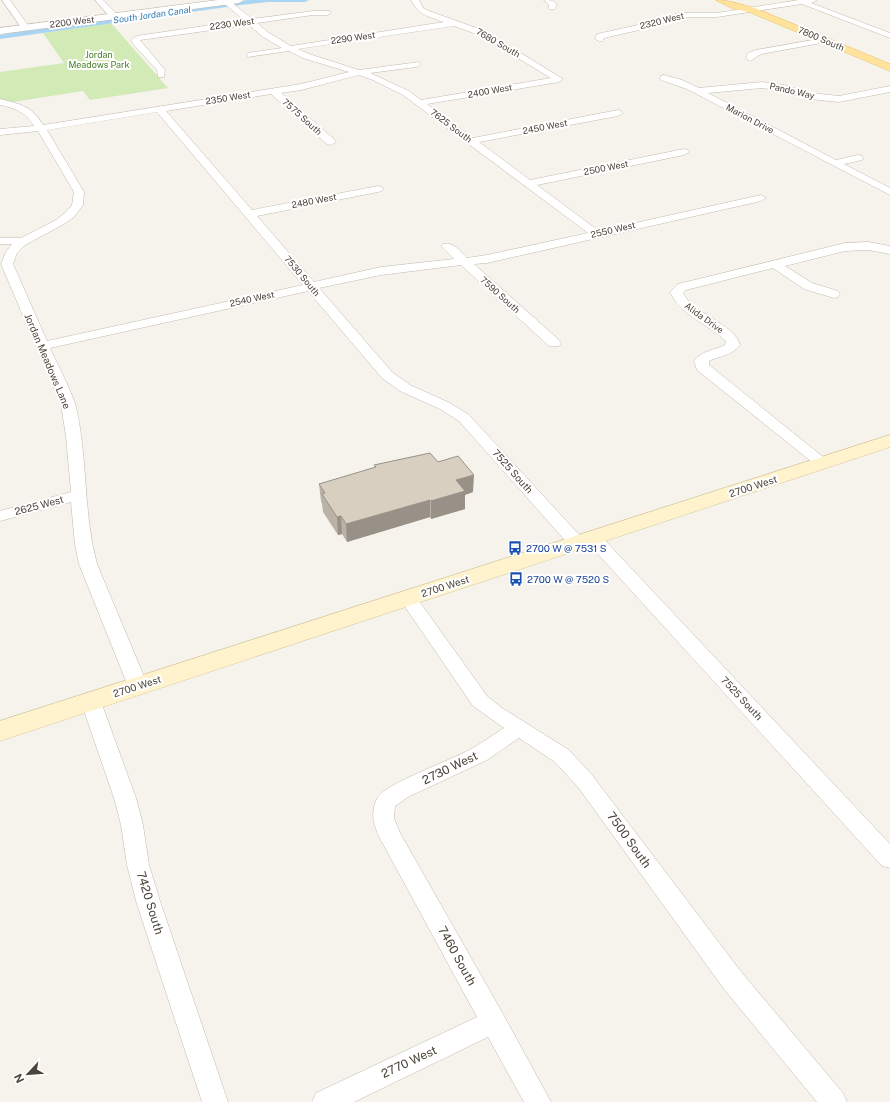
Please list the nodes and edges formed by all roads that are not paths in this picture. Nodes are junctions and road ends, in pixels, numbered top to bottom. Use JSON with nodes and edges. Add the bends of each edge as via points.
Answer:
{"nodes":[{"id":1,"x":99,"y":0,"type":"edge"},
{"id":2,"x":239,"y":0,"type":"edge"},
{"id":3,"x":416,"y":0,"type":"edge"},
{"id":4,"x":425,"y":0,"type":"edge"},
{"id":5,"x":721,"y":0,"type":"edge"},
{"id":6,"x":735,"y":0,"type":"edge"},
{"id":7,"x":814,"y":0,"type":"edge"},
{"id":8,"x":8,"y":2,"type":"edge"},
{"id":9,"x":803,"y":2,"type":"junction"},
{"id":10,"x":227,"y":3,"type":"edge"},
{"id":11,"x":0,"y":6,"type":"edge"},
{"id":12,"x":752,"y":10,"type":"junction"},
{"id":13,"x":328,"y":13,"type":"dead end"},
{"id":14,"x":114,"y":16,"type":"junction"},
{"id":15,"x":250,"y":22,"type":"junction"},
{"id":16,"x":455,"y":23,"type":"junction"},
{"id":17,"x":26,"y":28,"type":"junction"},
{"id":18,"x":0,"y":31,"type":"edge"},
{"id":19,"x":890,"y":36,"type":"edge"},
{"id":20,"x":599,"y":39,"type":"dead end"},
{"id":21,"x":824,"y":40,"type":"junction"},
{"id":22,"x":290,"y":49,"type":"junction"},
{"id":23,"x":251,"y":56,"type":"dead end"},
{"id":24,"x":750,"y":58,"type":"dead end"},
{"id":25,"x":416,"y":64,"type":"dead end"},
{"id":26,"x":890,"y":68,"type":"edge"},
{"id":27,"x":362,"y":72,"type":"junction"},
{"id":28,"x":161,"y":75,"type":"dead end"},
{"id":29,"x":664,"y":78,"type":"dead end"},
{"id":30,"x":559,"y":79,"type":"joint"},
{"id":31,"x":890,"y":89,"type":"edge"},
{"id":32,"x":273,"y":91,"type":"junction"},
{"id":33,"x":697,"y":91,"type":"junction"},
{"id":34,"x":839,"y":99,"type":"junction"},
{"id":35,"x":0,"y":102,"type":"edge"},
{"id":36,"x":420,"y":103,"type":"junction"},
{"id":37,"x":847,"y":106,"type":"dead end"},
{"id":38,"x":159,"y":109,"type":"junction"},
{"id":39,"x":618,"y":113,"type":"dead end"},
{"id":40,"x":40,"y":128,"type":"junction"},
{"id":41,"x":0,"y":132,"type":"edge"},
{"id":42,"x":471,"y":141,"type":"junction"},
{"id":43,"x":331,"y":142,"type":"dead end"},
{"id":44,"x":684,"y":152,"type":"dead end"},
{"id":45,"x":858,"y":158,"type":"dead end"},
{"id":46,"x":834,"y":163,"type":"junction"},
{"id":47,"x":528,"y":184,"type":"junction"},
{"id":48,"x":378,"y":189,"type":"dead end"},
{"id":49,"x":890,"y":192,"type":"edge"},
{"id":50,"x":761,"y":198,"type":"dead end"},
{"id":51,"x":249,"y":214,"type":"junction"},
{"id":52,"x":596,"y":234,"type":"junction"},
{"id":53,"x":0,"y":241,"type":"edge"},
{"id":54,"x":23,"y":241,"type":"junction"},
{"id":55,"x":447,"y":246,"type":"dead end"},
{"id":56,"x":890,"y":250,"type":"edge"},
{"id":57,"x":465,"y":262,"type":"junction"},
{"id":58,"x":774,"y":264,"type":"junction"},
{"id":59,"x":311,"y":286,"type":"junction"},
{"id":60,"x":834,"y":294,"type":"dead end"},
{"id":61,"x":554,"y":343,"type":"dead end"},
{"id":62,"x":42,"y":346,"type":"junction"},
{"id":63,"x":464,"y":418,"type":"joint"},
{"id":64,"x":890,"y":441,"type":"edge"},
{"id":65,"x":822,"y":463,"type":"junction"},
{"id":66,"x":79,"y":495,"type":"junction"},
{"id":67,"x":0,"y":516,"type":"edge"},
{"id":68,"x":585,"y":540,"type":"junction"},
{"id":69,"x":408,"y":598,"type":"junction"},
{"id":70,"x":138,"y":686,"type":"junction"},
{"id":71,"x":91,"y":702,"type":"junction"},
{"id":72,"x":518,"y":729,"type":"junction"},
{"id":73,"x":0,"y":731,"type":"edge"},
{"id":74,"x":384,"y":808,"type":"joint"},
{"id":75,"x":890,"y":859,"type":"edge"},
{"id":76,"x":494,"y":1022,"type":"junction"},
{"id":77,"x":216,"y":1102,"type":"edge"},
{"id":78,"x":325,"y":1102,"type":"edge"},
{"id":79,"x":538,"y":1102,"type":"edge"},
{"id":80,"x":834,"y":1102,"type":"edge"}],
"edges":[{"from":1,"to":14,"type":"street"},
{"from":2,"to":10,"type":"street","name":"2200 West"},
{"from":3,"to":4,"type":"street"},
{"from":3,"to":16,"type":"street","name":"7680 South","via":[[426,13]]},
{"from":5,"to":12,"type":"main road","name":"7800 South"},
{"from":6,"to":12,"type":"main road","name":"7800 South"},
{"from":7,"to":9,"type":"street","name":"2320 West"},
{"from":8,"to":11,"type":"street"},
{"from":8,"to":17,"type":"street"},
{"from":9,"to":12,"type":"street","name":"2320 West"},
{"from":9,"to":19,"type":"street"},
{"from":10,"to":14,"type":"street","name":"2200 West"},
{"from":10,"to":15,"type":"street","name":"7625 South"},
{"from":12,"to":20,"type":"street","name":"2320 West","via":[[717,15],[679,15],[649,25],[607,33]]},
{"from":12,"to":21,"type":"main road","name":"7800 South"},
{"from":13,"to":15,"type":"street","name":"2230 West"},
{"from":14,"to":17,"type":"street","name":"2200 West"},
{"from":15,"to":22,"type":"street","name":"7625 South","via":[[273,40]]},
{"from":15,"to":28,"type":"street","name":"2230 West","via":[[137,38],[136,42],[161,70]]},
{"from":16,"to":22,"type":"street","name":"2290 West"},
{"from":16,"to":30,"type":"street","name":"7680 South","via":[[482,33]]},
{"from":17,"to":18,"type":"street","name":"2200 West"},
{"from":21,"to":24,"type":"street","via":[[758,52]]},
{"from":21,"to":26,"type":"main road","name":"7800 South"},
{"from":22,"to":23,"type":"street","name":"2290 West"},
{"from":22,"to":27,"type":"street","name":"7625 South"},
{"from":25,"to":27,"type":"street","name":"2350 West"},
{"from":27,"to":32,"type":"street","name":"2350 West","via":[[316,84]]},
{"from":27,"to":36,"type":"street","name":"7625 South","via":[[392,85]]},
{"from":29,"to":33,"type":"street","name":"Marion Drive"},
{"from":30,"to":36,"type":"street","name":"2400 West"},
{"from":31,"to":34,"type":"street","name":"Pando Way"},
{"from":32,"to":38,"type":"street","name":"2350 West"},
{"from":32,"to":43,"type":"street","name":"7575 South"},
{"from":33,"to":34,"type":"street","name":"Pando Way","via":[[762,84],[810,96]]},
{"from":33,"to":46,"type":"street","name":"Marion Drive"},
{"from":34,"to":37,"type":"street"},
{"from":35,"to":40,"type":"street","name":"Jordan Meadows Lane","via":[[21,107],[29,112]]},
{"from":36,"to":42,"type":"street","name":"7625 South"},
{"from":38,"to":40,"type":"street","name":"2350 West"},
{"from":38,"to":51,"type":"street","name":"7530 South"},
{"from":39,"to":42,"type":"street","name":"2450 West"},
{"from":40,"to":41,"type":"street","name":"2350 West"},
{"from":40,"to":54,"type":"street","name":"Jordan Meadows Lane","via":[[79,192],[80,199],[78,205],[65,218]]},
{"from":42,"to":47,"type":"street","name":"7625 South"},
{"from":44,"to":47,"type":"street","name":"2500 West"},
{"from":45,"to":46,"type":"street"},
{"from":46,"to":49,"type":"street","name":"Marion Drive"},
{"from":47,"to":52,"type":"street","name":"7625 South"},
{"from":48,"to":51,"type":"street","name":"2480 West"},
{"from":50,"to":52,"type":"street","name":"2550 West"},
{"from":51,"to":59,"type":"street","name":"7530 South"},
{"from":52,"to":57,"type":"street","name":"2550 West"},
{"from":53,"to":54,"type":"street"},
{"from":54,"to":62,"type":"street","name":"Jordan Meadows Lane","via":[[13,249],[7,264]]},
{"from":55,"to":57,"type":"street","name":"7590 South"},
{"from":56,"to":58,"type":"street","name":"Alida Drive","via":[[850,246]]},
{"from":57,"to":59,"type":"street","name":"2540 West","via":[[392,269]]},
{"from":57,"to":61,"type":"street","name":"7590 South"},
{"from":58,"to":60,"type":"street","via":[[808,286]]},
{"from":58,"to":65,"type":"street","name":"Alida Drive","via":[[682,287],[676,295],[732,340],[733,345],[729,348],[704,357],[700,361],[702,367]]},
{"from":59,"to":62,"type":"street","name":"2540 West"},
{"from":59,"to":63,"type":"street","name":"7530 South","via":[[395,383],[448,406]]},
{"from":62,"to":66,"type":"street","name":"Jordan Meadows Lane","via":[[71,415]]},
{"from":63,"to":68,"type":"street","name":"7525 South"},
{"from":64,"to":65,"type":"main road","name":"2700 West"},
{"from":65,"to":68,"type":"main road","name":"2700 West"},
{"from":66,"to":67,"type":"street","name":"2625 West"},
{"from":66,"to":70,"type":"street","name":"Jordan Meadows Lane","via":[[83,545],[88,564]]},
{"from":68,"to":69,"type":"main road","name":"2700 West"},
{"from":68,"to":75,"type":"street","name":"7525 South"},
{"from":69,"to":70,"type":"main road","name":"2700 West"},
{"from":69,"to":72,"type":"street","name":"7500 South","via":[[480,701]]},
{"from":70,"to":71,"type":"main road","name":"2700 West"},
{"from":71,"to":73,"type":"main road","name":"2700 West"},
{"from":71,"to":77,"type":"street","name":"7420 South","via":[[125,798],[148,901]]},
{"from":72,"to":74,"type":"street","name":"2730 West","via":[[480,754],[401,791],[387,801]]},
{"from":72,"to":80,"type":"street","name":"7500 South","via":[[562,756],[585,781],[733,981]]},
{"from":74,"to":76,"type":"street","name":"7460 South","via":[[383,818],[390,836]]},
{"from":76,"to":78,"type":"street","name":"2770 West"},
{"from":76,"to":79,"type":"street","name":"7460 South"}]}
